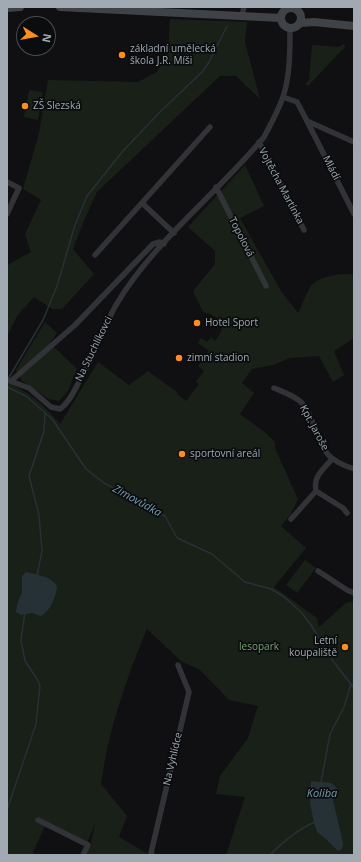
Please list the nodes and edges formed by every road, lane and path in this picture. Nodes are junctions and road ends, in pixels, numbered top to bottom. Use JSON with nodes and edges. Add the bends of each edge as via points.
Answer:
{"nodes":[{"id":1,"x":20,"y":7,"type":"edge"},
{"id":2,"x":60,"y":7,"type":"edge"},
{"id":3,"x":244,"y":7,"type":"edge"},
{"id":4,"x":7,"y":8,"type":"edge"},
{"id":5,"x":292,"y":8,"type":"edge"},
{"id":6,"x":166,"y":10,"type":"edge"},
{"id":7,"x":242,"y":16,"type":"junction"},
{"id":8,"x":281,"y":18,"type":"junction"},
{"id":9,"x":300,"y":19,"type":"junction"},
{"id":10,"x":354,"y":22,"type":"edge"},
{"id":11,"x":354,"y":26,"type":"edge"},
{"id":12,"x":290,"y":28,"type":"junction"},
{"id":13,"x":283,"y":97,"type":"junction"},
{"id":14,"x":306,"y":121,"type":"junction"},
{"id":15,"x":210,"y":127,"type":"dead end"},
{"id":16,"x":259,"y":142,"type":"junction"},
{"id":17,"x":354,"y":142,"type":"edge"},
{"id":18,"x":7,"y":182,"type":"edge"},
{"id":19,"x":216,"y":187,"type":"junction"},
{"id":20,"x":142,"y":203,"type":"junction"},
{"id":21,"x":7,"y":214,"type":"edge"},
{"id":22,"x":354,"y":214,"type":"edge"},
{"id":23,"x":304,"y":230,"type":"dead end"},
{"id":24,"x":174,"y":232,"type":"junction"},
{"id":25,"x":164,"y":244,"type":"junction"},
{"id":26,"x":95,"y":255,"type":"dead end"},
{"id":27,"x":266,"y":286,"type":"dead end"},
{"id":28,"x":9,"y":381,"type":"edge"},
{"id":29,"x":274,"y":388,"type":"dead end"},
{"id":30,"x":332,"y":459,"type":"junction"},
{"id":31,"x":354,"y":469,"type":"edge"},
{"id":32,"x":316,"y":491,"type":"junction"},
{"id":33,"x":347,"y":513,"type":"dead end"},
{"id":34,"x":291,"y":519,"type":"dead end"},
{"id":35,"x":318,"y":571,"type":"dead end"},
{"id":36,"x":354,"y":594,"type":"edge"},
{"id":37,"x":178,"y":665,"type":"dead end"},
{"id":38,"x":38,"y":820,"type":"dead end"},
{"id":39,"x":84,"y":855,"type":"edge"},
{"id":40,"x":152,"y":855,"type":"edge"}],
"edges":[{"from":1,"to":4,"type":"street"},
{"from":2,"to":6,"type":"street"},
{"from":3,"to":7,"type":"street"},
{"from":5,"to":8,"type":"street","via":[[283,12]]},
{"from":5,"to":9,"type":"street","via":[[297,11]]},
{"from":6,"to":7,"type":"street"},
{"from":7,"to":8,"type":"street"},
{"from":8,"to":12,"type":"street","via":[[282,24]]},
{"from":9,"to":10,"type":"street","via":[[306,16]]},
{"from":9,"to":11,"type":"street"},
{"from":9,"to":12,"type":"street","via":[[296,27]]},
{"from":12,"to":13,"type":"street","name":"Na Stuchlíkovci","via":[[289,61]]},
{"from":13,"to":14,"type":"street","name":"Mládí","via":[[297,102]]},
{"from":13,"to":16,"type":"street","name":"Na Stuchlíkovci","via":[[271,124]]},
{"from":14,"to":17,"type":"street"},
{"from":14,"to":22,"type":"street","name":"Mládí"},
{"from":15,"to":20,"type":"street"},
{"from":16,"to":19,"type":"street","name":"Na Stuchlíkovci"},
{"from":16,"to":23,"type":"street","name":"Vojtěcha Martínka"},
{"from":18,"to":21,"type":"street","via":[[19,188]]},
{"from":19,"to":24,"type":"street","name":"Na Stuchlíkovci"},
{"from":19,"to":27,"type":"street","name":"Topolová"},
{"from":20,"to":24,"type":"street"},
{"from":20,"to":26,"type":"street"},
{"from":24,"to":25,"type":"street","name":"Na Stuchlíkovci"},
{"from":25,"to":28,"type":"street","name":"Na Stuchlíkovci","via":[[153,244],[75,325]]},
{"from":25,"to":28,"type":"street","name":"Na Stuchlíkovci","via":[[135,278],[115,307],[71,396],[60,409],[51,406],[29,388]]},
{"from":29,"to":30,"type":"street","name":"Kpt. Jaroše","via":[[302,403],[308,411],[322,447]]},
{"from":30,"to":31,"type":"street","name":"Kpt. Jaroše"},
{"from":30,"to":32,"type":"street","via":[[317,477],[314,483]]},
{"from":32,"to":33,"type":"street"},
{"from":32,"to":34,"type":"street"},
{"from":35,"to":36,"type":"street"},
{"from":37,"to":40,"type":"street","name":"Na Vyhlídce","via":[[189,692]]},
{"from":38,"to":39,"type":"street","via":[[88,846]]}]}
